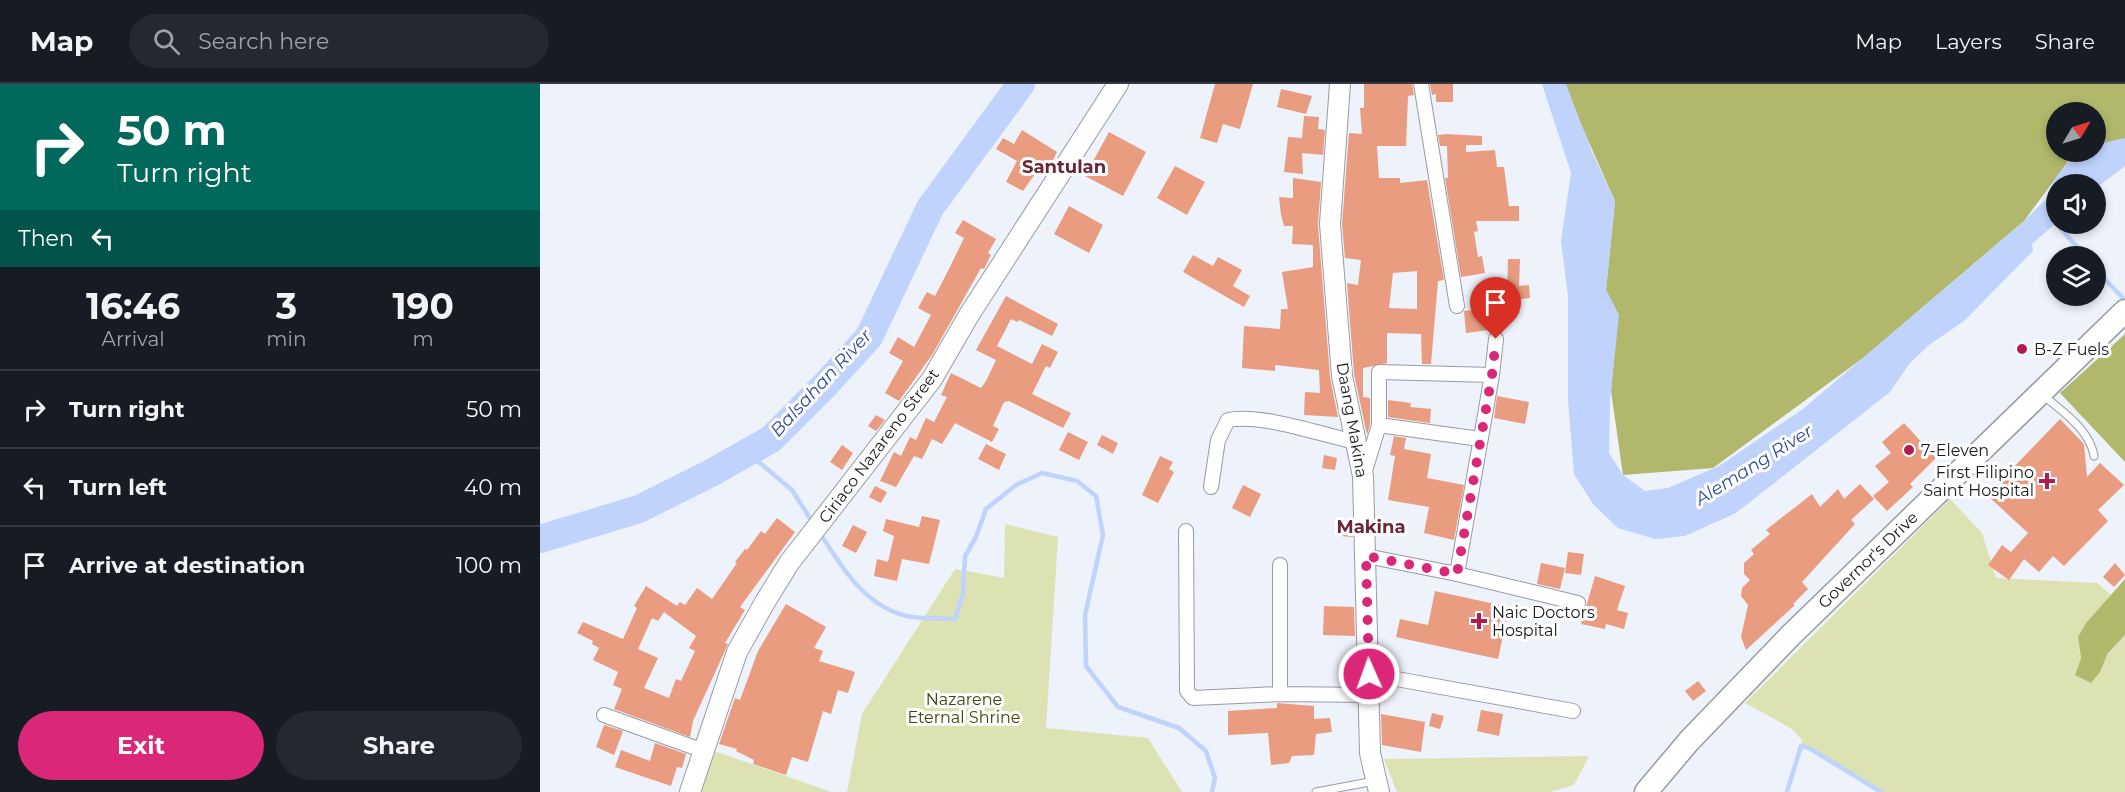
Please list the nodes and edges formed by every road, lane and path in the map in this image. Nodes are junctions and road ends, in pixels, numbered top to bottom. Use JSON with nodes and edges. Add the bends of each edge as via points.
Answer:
{"nodes":[{"id":1,"x":1118,"y":84,"type":"edge"},
{"id":2,"x":1340,"y":84,"type":"edge"},
{"id":3,"x":1421,"y":84,"type":"edge"},
{"id":4,"x":1457,"y":306,"type":"dead end"},
{"id":5,"x":2125,"y":311,"type":"edge"},
{"id":6,"x":1496,"y":339,"type":"dead end"},
{"id":7,"x":1492,"y":375,"type":"junction"},
{"id":8,"x":2040,"y":393,"type":"junction"},
{"id":9,"x":1379,"y":425,"type":"junction"},
{"id":10,"x":1480,"y":439,"type":"junction"},
{"id":11,"x":1356,"y":442,"type":"junction"},
{"id":12,"x":2094,"y":456,"type":"dead end"},
{"id":13,"x":1364,"y":476,"type":"junction"},
{"id":14,"x":1211,"y":487,"type":"dead end"},
{"id":15,"x":1186,"y":531,"type":"dead end"},
{"id":16,"x":1366,"y":556,"type":"junction"},
{"id":17,"x":1280,"y":565,"type":"dead end"},
{"id":18,"x":1457,"y":574,"type":"junction"},
{"id":19,"x":1578,"y":603,"type":"dead end"},
{"id":20,"x":1369,"y":674,"type":"junction"},
{"id":21,"x":1281,"y":694,"type":"junction"},
{"id":22,"x":1370,"y":695,"type":"junction"},
{"id":23,"x":1573,"y":711,"type":"dead end"},
{"id":24,"x":604,"y":716,"type":"dead end"},
{"id":25,"x":704,"y":750,"type":"junction"},
{"id":26,"x":1377,"y":787,"type":"edge"},
{"id":27,"x":1339,"y":790,"type":"edge"},
{"id":28,"x":690,"y":792,"type":"edge"},
{"id":29,"x":1316,"y":792,"type":"edge"},
{"id":30,"x":1646,"y":792,"type":"edge"}],
"edges":[{"from":1,"to":25,"type":"main road","name":"Ciriaco Nazareno Street","via":[[932,379],[771,593],[737,652]]},
{"from":2,"to":11,"type":"main road","name":"Daang Makina","via":[[1330,224],[1342,376]]},
{"from":3,"to":4,"type":"street"},
{"from":5,"to":8,"type":"main road","name":"Governor's Drive"},
{"from":6,"to":7,"type":"street"},
{"from":7,"to":9,"type":"street","via":[[1379,372]]},
{"from":7,"to":10,"type":"street"},
{"from":8,"to":12,"type":"lane","via":[[2083,432],[2092,444]]},
{"from":8,"to":30,"type":"main road","name":"Governor's Drive","via":[[1791,635],[1689,741]]},
{"from":9,"to":10,"type":"street"},
{"from":9,"to":13,"type":"street"},
{"from":10,"to":18,"type":"street"},
{"from":11,"to":13,"type":"main road","name":"Daang Makina"},
{"from":11,"to":14,"type":"street","via":[[1276,424],[1228,420],[1218,440]]},
{"from":13,"to":16,"type":"main road","name":"Daang Makina"},
{"from":15,"to":21,"type":"street","via":[[1187,691],[1193,698]]},
{"from":16,"to":18,"type":"street"},
{"from":16,"to":20,"type":"main road","name":"Daang Makina"},
{"from":17,"to":21,"type":"street"},
{"from":18,"to":19,"type":"street"},
{"from":20,"to":22,"type":"main road","name":"Daang Makina"},
{"from":20,"to":23,"type":"street"},
{"from":21,"to":22,"type":"street"},
{"from":22,"to":26,"type":"main road","name":"Daang Makina","via":[[1370,753]]},
{"from":24,"to":25,"type":"street"},
{"from":25,"to":28,"type":"main road","name":"Ciriaco Nazareno Street"},
{"from":26,"to":27,"type":"lane"},
{"from":27,"to":29,"type":"lane"}]}
